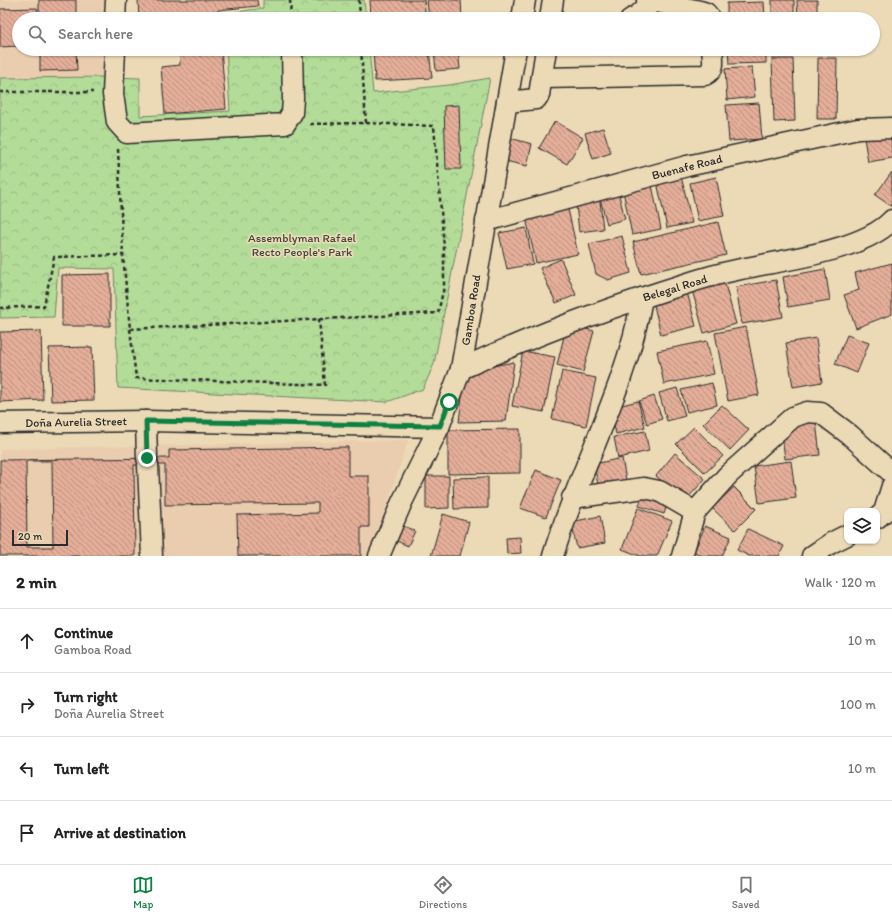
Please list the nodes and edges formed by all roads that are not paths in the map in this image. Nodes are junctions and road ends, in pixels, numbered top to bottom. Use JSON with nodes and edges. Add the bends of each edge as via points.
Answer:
{"nodes":[{"id":1,"x":116,"y":0,"type":"edge"},
{"id":2,"x":525,"y":0,"type":"edge"},
{"id":3,"x":553,"y":0,"type":"edge"},
{"id":4,"x":650,"y":1,"type":"edge"},
{"id":5,"x":115,"y":12,"type":"edge"},
{"id":6,"x":523,"y":12,"type":"edge"},
{"id":7,"x":551,"y":12,"type":"edge"},
{"id":8,"x":640,"y":12,"type":"edge"},
{"id":9,"x":702,"y":12,"type":"edge"},
{"id":10,"x":115,"y":56,"type":"edge"},
{"id":11,"x":292,"y":56,"type":"edge"},
{"id":12,"x":515,"y":56,"type":"edge"},
{"id":13,"x":545,"y":56,"type":"edge"},
{"id":14,"x":713,"y":56,"type":"edge"},
{"id":15,"x":542,"y":78,"type":"junction"},
{"id":16,"x":507,"y":102,"type":"junction"},
{"id":17,"x":892,"y":128,"type":"edge"},
{"id":18,"x":892,"y":220,"type":"edge"},
{"id":19,"x":486,"y":221,"type":"junction"},
{"id":20,"x":642,"y":298,"type":"junction"},
{"id":21,"x":461,"y":369,"type":"junction"},
{"id":22,"x":146,"y":421,"type":"junction"},
{"id":23,"x":0,"y":423,"type":"edge"},
{"id":24,"x":440,"y":426,"type":"junction"},
{"id":25,"x":892,"y":473,"type":"edge"},
{"id":26,"x":892,"y":486,"type":"edge"},
{"id":27,"x":572,"y":498,"type":"junction"},
{"id":28,"x":695,"y":512,"type":"junction"},
{"id":29,"x":880,"y":515,"type":"edge"},
{"id":30,"x":844,"y":536,"type":"edge"},
{"id":31,"x":152,"y":556,"type":"edge"},
{"id":32,"x":379,"y":556,"type":"edge"},
{"id":33,"x":553,"y":556,"type":"edge"},
{"id":34,"x":682,"y":556,"type":"edge"},
{"id":35,"x":812,"y":556,"type":"edge"}],
"edges":[{"from":1,"to":5,"type":"street"},
{"from":2,"to":6,"type":"street"},
{"from":3,"to":7,"type":"street"},
{"from":4,"to":8,"type":"street"},
{"from":4,"to":9,"type":"street"},
{"from":10,"to":11,"type":"street","via":[[113,94],[117,122],[127,133],[285,124],[292,113]]},
{"from":12,"to":16,"type":"street","name":"Gamboa Road"},
{"from":13,"to":15,"type":"street"},
{"from":14,"to":15,"type":"street","via":[[714,67],[705,75]]},
{"from":15,"to":16,"type":"street","via":[[536,99]]},
{"from":16,"to":19,"type":"street","name":"Gamboa Road"},
{"from":17,"to":19,"type":"street","name":"Buenafe Road","via":[[858,129],[687,166]]},
{"from":18,"to":20,"type":"street","name":"Belegal Road","via":[[870,236],[848,244],[806,256],[739,269]]},
{"from":19,"to":21,"type":"street","name":"Gamboa Road"},
{"from":20,"to":21,"type":"street","name":"Belegal Road","via":[[516,343]]},
{"from":20,"to":27,"type":"street","via":[[629,356]]},
{"from":21,"to":24,"type":"street","name":"Gamboa Road"},
{"from":22,"to":23,"type":"street","name":"Doña Aurelia Street"},
{"from":22,"to":24,"type":"street","name":"Doña Aurelia Street"},
{"from":22,"to":31,"type":"street"},
{"from":24,"to":32,"type":"street","name":"Gamboa Road","via":[[402,502]]},
{"from":25,"to":28,"type":"street","via":[[821,413],[807,412],[793,417],[782,426],[728,475]]},
{"from":26,"to":29,"type":"street","via":[[884,512]]},
{"from":27,"to":28,"type":"street","via":[[644,488],[659,491]]},
{"from":27,"to":33,"type":"street"},
{"from":28,"to":34,"type":"street"},
{"from":30,"to":35,"type":"street"}]}
